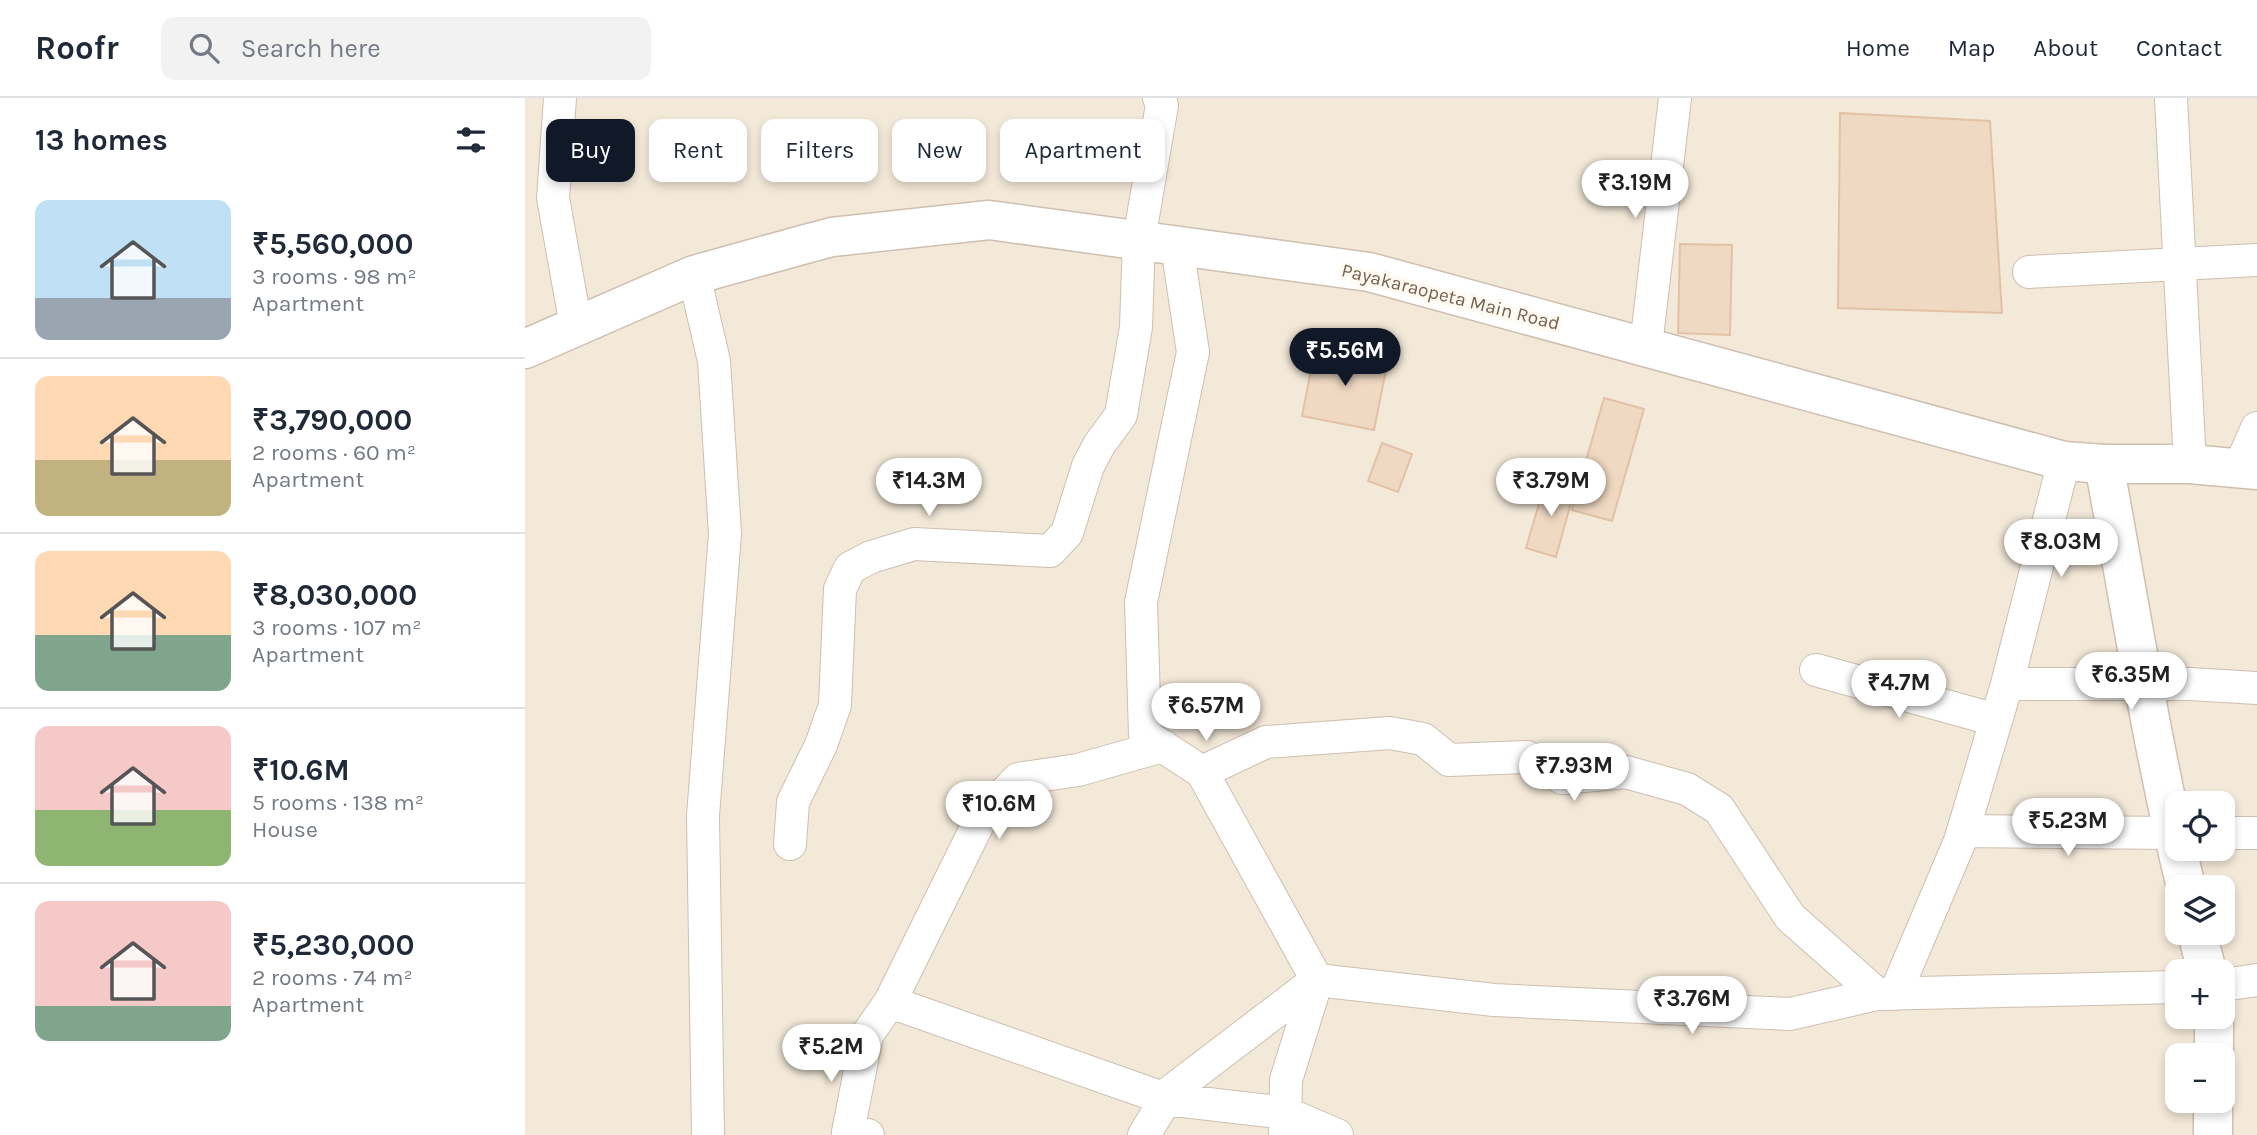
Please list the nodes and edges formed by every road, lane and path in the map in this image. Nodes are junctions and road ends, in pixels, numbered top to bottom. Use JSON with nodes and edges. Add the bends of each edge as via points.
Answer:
{"nodes":[{"id":1,"x":560,"y":98,"type":"edge"},
{"id":2,"x":1159,"y":98,"type":"edge"},
{"id":3,"x":1675,"y":98,"type":"edge"},
{"id":4,"x":2171,"y":98,"type":"edge"},
{"id":5,"x":1139,"y":240,"type":"junction"},
{"id":6,"x":1177,"y":246,"type":"junction"},
{"id":7,"x":2257,"y":260,"type":"edge"},
{"id":8,"x":2178,"y":263,"type":"junction"},
{"id":9,"x":2029,"y":272,"type":"dead end"},
{"id":10,"x":694,"y":275,"type":"junction"},
{"id":11,"x":576,"y":326,"type":"junction"},
{"id":12,"x":1646,"y":346,"type":"junction"},
{"id":13,"x":525,"y":349,"type":"edge"},
{"id":14,"x":2257,"y":428,"type":"edge"},
{"id":15,"x":2064,"y":461,"type":"junction"},
{"id":16,"x":2104,"y":464,"type":"junction"},
{"id":17,"x":2190,"y":464,"type":"junction"},
{"id":18,"x":2248,"y":469,"type":"edge"},
{"id":19,"x":1816,"y":670,"type":"dead end"},
{"id":20,"x":2007,"y":684,"type":"junction"},
{"id":21,"x":2144,"y":686,"type":"junction"},
{"id":22,"x":2257,"y":688,"type":"edge"},
{"id":23,"x":1996,"y":720,"type":"junction"},
{"id":24,"x":1163,"y":746,"type":"junction"},
{"id":25,"x":1202,"y":772,"type":"junction"},
{"id":26,"x":2166,"y":791,"type":"edge"},
{"id":27,"x":1963,"y":831,"type":"junction"},
{"id":28,"x":2165,"y":833,"type":"edge"},
{"id":29,"x":2235,"y":833,"type":"edge"},
{"id":30,"x":2257,"y":833,"type":"edge"},
{"id":31,"x":790,"y":844,"type":"dead end"},
{"id":32,"x":1317,"y":979,"type":"junction"},
{"id":33,"x":2257,"y":980,"type":"edge"},
{"id":34,"x":2235,"y":983,"type":"edge"},
{"id":35,"x":2165,"y":987,"type":"edge"},
{"id":36,"x":1886,"y":994,"type":"junction"},
{"id":37,"x":890,"y":1002,"type":"junction"},
{"id":38,"x":1166,"y":1099,"type":"junction"},
{"id":39,"x":2213,"y":1113,"type":"edge"},
{"id":40,"x":1285,"y":1124,"type":"edge"},
{"id":41,"x":708,"y":1135,"type":"edge"},
{"id":42,"x":867,"y":1135,"type":"edge"},
{"id":43,"x":1144,"y":1135,"type":"edge"},
{"id":44,"x":1337,"y":1135,"type":"edge"},
{"id":45,"x":2213,"y":1135,"type":"edge"}],
"edges":[{"from":1,"to":11,"type":"street","via":[[553,198]]},
{"from":2,"to":5,"type":"street","via":[[1162,105]]},
{"from":3,"to":12,"type":"street"},
{"from":4,"to":8,"type":"street"},
{"from":5,"to":6,"type":"street","name":"Payakaraopeta Main Road"},
{"from":5,"to":10,"type":"street","name":"Payakaraopeta Main Road","via":[[989,220],[832,237]]},
{"from":5,"to":31,"type":"street","via":[[1136,327],[1121,415],[1089,466],[1067,533],[1049,551],[914,544],[850,568],[840,589],[835,705],[793,802]]},
{"from":6,"to":12,"type":"street","name":"Payakaraopeta Main Road","via":[[1369,272]]},
{"from":6,"to":24,"type":"street","via":[[1193,352],[1141,602],[1145,735]]},
{"from":7,"to":8,"type":"street"},
{"from":8,"to":9,"type":"street"},
{"from":8,"to":17,"type":"street"},
{"from":10,"to":11,"type":"street","name":"Payakaraopeta Main Road"},
{"from":10,"to":41,"type":"street","via":[[714,361],[725,534],[703,816]]},
{"from":11,"to":13,"type":"street","name":"Payakaraopeta Main Road"},
{"from":12,"to":15,"type":"street","name":"Payakaraopeta Main Road"},
{"from":14,"to":18,"type":"street"},
{"from":15,"to":16,"type":"street","name":"Payakaraopeta Main Road"},
{"from":15,"to":20,"type":"street"},
{"from":16,"to":17,"type":"street","name":"Payakaraopeta Main Road"},
{"from":16,"to":21,"type":"street"},
{"from":17,"to":18,"type":"street","name":"Payakaraopeta Main Road"},
{"from":19,"to":23,"type":"street"},
{"from":20,"to":21,"type":"street"},
{"from":20,"to":23,"type":"street"},
{"from":21,"to":22,"type":"street"},
{"from":21,"to":26,"type":"street"},
{"from":23,"to":27,"type":"street"},
{"from":24,"to":25,"type":"street"},
{"from":24,"to":37,"type":"street","via":[[1078,770],[1018,779],[981,818]]},
{"from":25,"to":32,"type":"street"},
{"from":25,"to":36,"type":"street","via":[[1266,742],[1390,733],[1423,739],[1449,760],[1527,757],[1562,778],[1626,772],[1687,789],[1719,809],[1790,917]]},
{"from":27,"to":28,"type":"street"},
{"from":27,"to":36,"type":"street"},
{"from":29,"to":30,"type":"street"},
{"from":32,"to":36,"type":"street","via":[[1494,1000],[1790,1014]]},
{"from":32,"to":38,"type":"street"},
{"from":32,"to":40,"type":"street","via":[[1286,1080]]},
{"from":33,"to":34,"type":"street"},
{"from":35,"to":36,"type":"street"},
{"from":37,"to":38,"type":"street"},
{"from":37,"to":42,"type":"street","via":[[867,1035],[848,1132]]},
{"from":38,"to":40,"type":"street"},
{"from":38,"to":43,"type":"street"},
{"from":39,"to":45,"type":"street"},
{"from":40,"to":44,"type":"street"}]}
